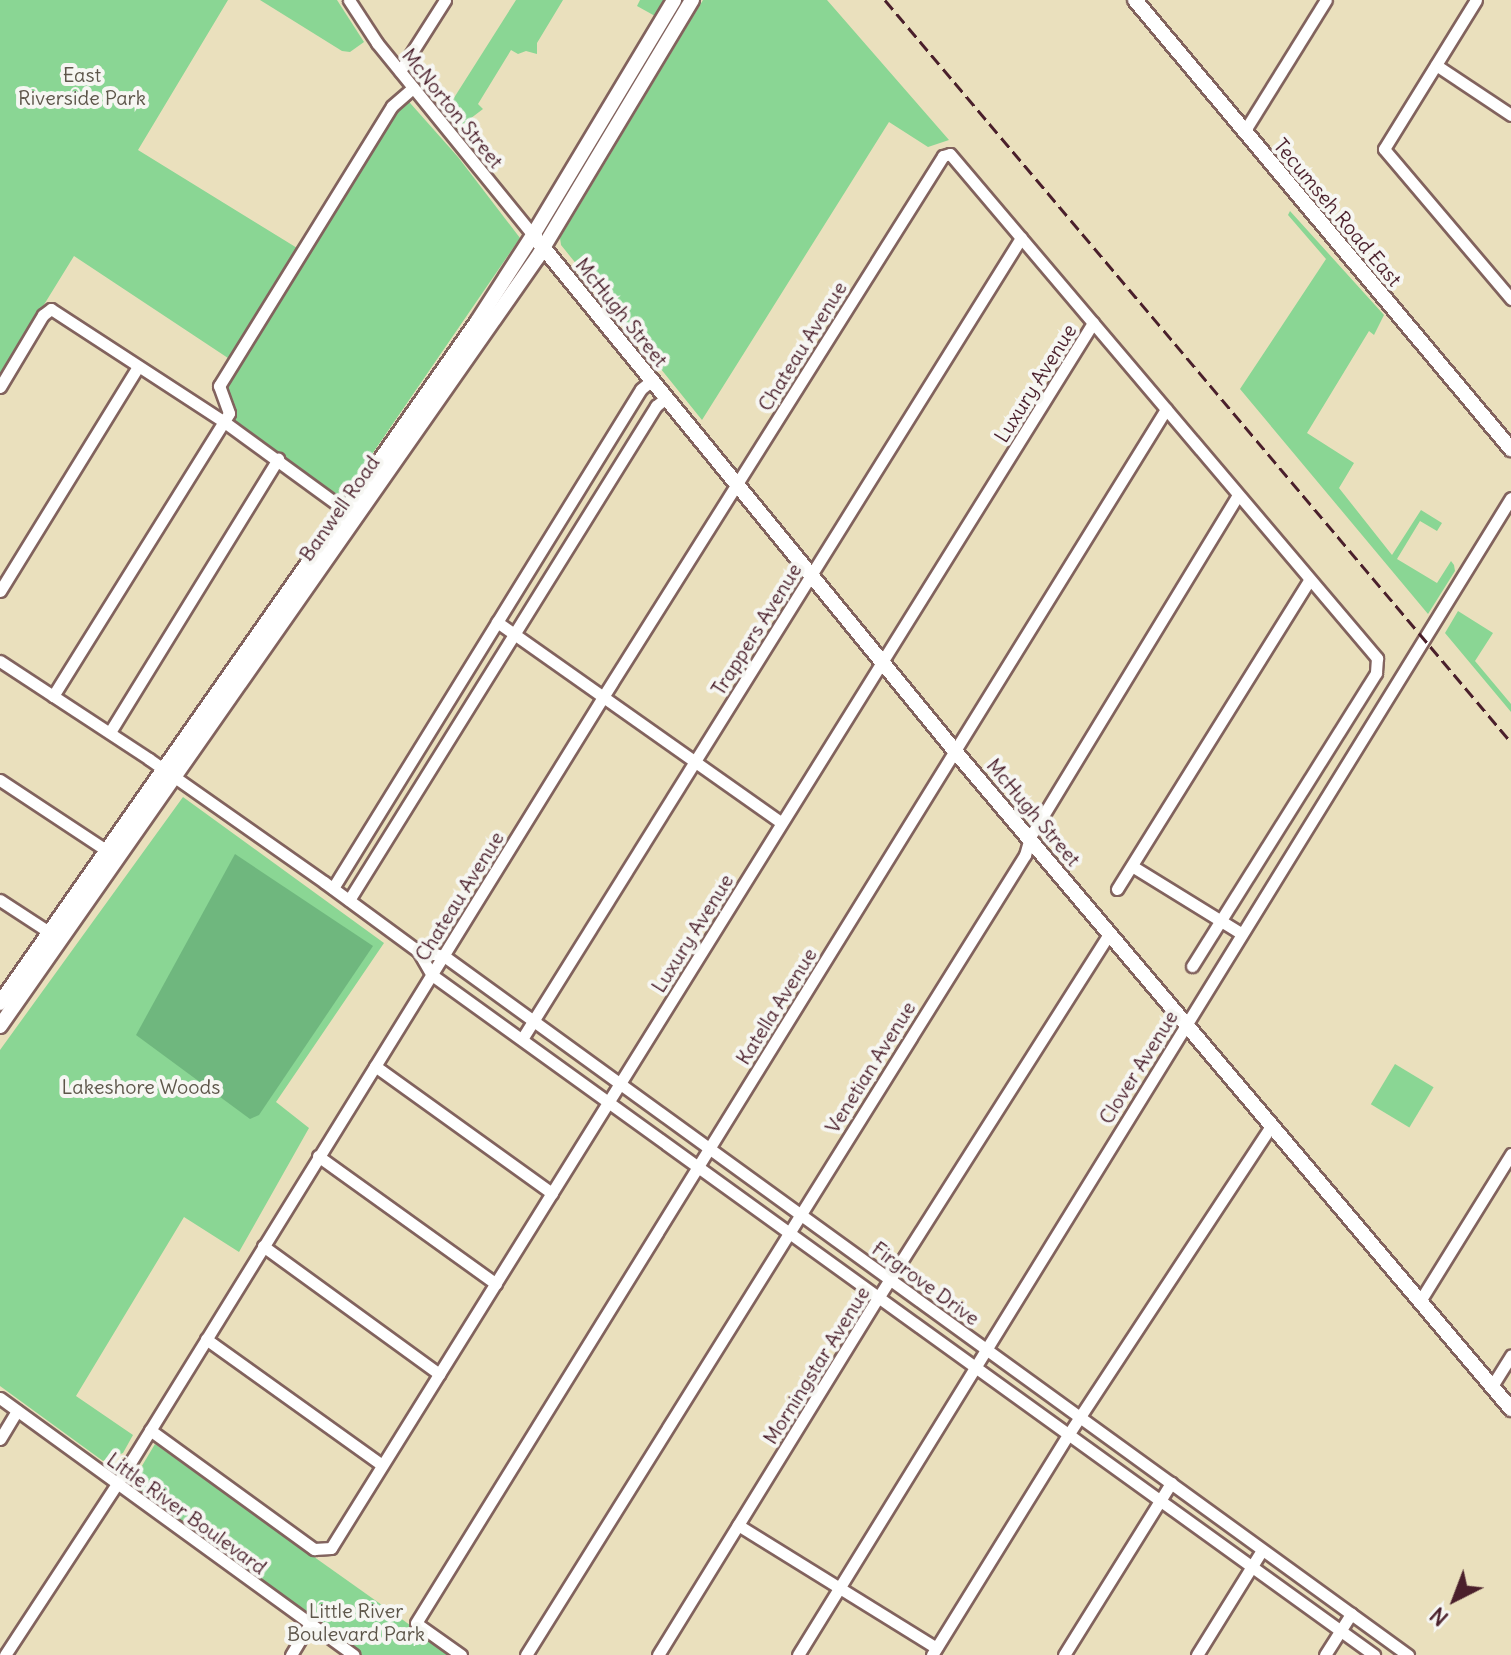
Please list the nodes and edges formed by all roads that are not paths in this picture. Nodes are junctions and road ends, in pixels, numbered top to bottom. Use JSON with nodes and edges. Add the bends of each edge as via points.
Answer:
{"nodes":[{"id":1,"x":349,"y":0,"type":"edge"},
{"id":2,"x":445,"y":0,"type":"edge"},
{"id":3,"x":674,"y":0,"type":"edge"},
{"id":4,"x":692,"y":0,"type":"edge"},
{"id":5,"x":1135,"y":0,"type":"edge"},
{"id":6,"x":1326,"y":0,"type":"edge"},
{"id":7,"x":1476,"y":0,"type":"edge"},
{"id":8,"x":1436,"y":65,"type":"junction"},
{"id":9,"x":400,"y":71,"type":"junction"},
{"id":10,"x":413,"y":88,"type":"junction"},
{"id":11,"x":1511,"y":115,"type":"edge"},
{"id":12,"x":1244,"y":132,"type":"junction"},
{"id":13,"x":533,"y":235,"type":"junction"},
{"id":14,"x":1021,"y":238,"type":"junction"},
{"id":15,"x":544,"y":248,"type":"junction"},
{"id":16,"x":1511,"y":299,"type":"edge"},
{"id":17,"x":1093,"y":323,"type":"junction"},
{"id":18,"x":138,"y":367,"type":"junction"},
{"id":19,"x":652,"y":380,"type":"junction"},
{"id":20,"x":0,"y":387,"type":"edge"},
{"id":21,"x":666,"y":398,"type":"junction"},
{"id":22,"x":1166,"y":409,"type":"junction"},
{"id":23,"x":223,"y":421,"type":"junction"},
{"id":24,"x":1511,"y":449,"type":"edge"},
{"id":25,"x":278,"y":459,"type":"junction"},
{"id":26,"x":737,"y":484,"type":"junction"},
{"id":27,"x":1237,"y":496,"type":"junction"},
{"id":28,"x":1511,"y":498,"type":"edge"},
{"id":29,"x":571,"y":503,"type":"junction"},
{"id":30,"x":350,"y":514,"type":"junction"},
{"id":31,"x":588,"y":514,"type":"junction"},
{"id":32,"x":811,"y":575,"type":"junction"},
{"id":33,"x":1309,"y":580,"type":"junction"},
{"id":34,"x":0,"y":591,"type":"edge"},
{"id":35,"x":497,"y":622,"type":"junction"},
{"id":36,"x":515,"y":635,"type":"junction"},
{"id":37,"x":0,"y":661,"type":"edge"},
{"id":38,"x":882,"y":661,"type":"junction"},
{"id":39,"x":53,"y":696,"type":"junction"},
{"id":40,"x":603,"y":697,"type":"junction"},
{"id":41,"x":110,"y":732,"type":"junction"},
{"id":42,"x":954,"y":750,"type":"junction"},
{"id":43,"x":416,"y":755,"type":"junction"},
{"id":44,"x":695,"y":761,"type":"junction"},
{"id":45,"x":433,"y":767,"type":"junction"},
{"id":46,"x":171,"y":774,"type":"junction"},
{"id":47,"x":0,"y":780,"type":"edge"},
{"id":48,"x":781,"y":822,"type":"junction"},
{"id":49,"x":1030,"y":837,"type":"junction"},
{"id":50,"x":113,"y":855,"type":"junction"},
{"id":51,"x":1132,"y":866,"type":"junction"},
{"id":52,"x":333,"y":888,"type":"junction"},
{"id":53,"x":1117,"y":889,"type":"dead end"},
{"id":54,"x":0,"y":900,"type":"edge"},
{"id":55,"x":349,"y":900,"type":"junction"},
{"id":56,"x":1220,"y":921,"type":"junction"},
{"id":57,"x":1110,"y":933,"type":"junction"},
{"id":58,"x":1242,"y":934,"type":"junction"},
{"id":59,"x":56,"y":936,"type":"junction"},
{"id":60,"x":418,"y":951,"type":"junction"},
{"id":61,"x":444,"y":956,"type":"junction"},
{"id":62,"x":1192,"y":966,"type":"dead end"},
{"id":63,"x":432,"y":975,"type":"junction"},
{"id":64,"x":0,"y":1003,"type":"edge"},
{"id":65,"x":533,"y":1020,"type":"junction"},
{"id":66,"x":1187,"y":1023,"type":"junction"},
{"id":67,"x":0,"y":1025,"type":"edge"},
{"id":68,"x":522,"y":1039,"type":"junction"},
{"id":69,"x":375,"y":1066,"type":"junction"},
{"id":70,"x":619,"y":1084,"type":"junction"},
{"id":71,"x":609,"y":1101,"type":"junction"},
{"id":72,"x":1272,"y":1125,"type":"junction"},
{"id":73,"x":708,"y":1147,"type":"junction"},
{"id":74,"x":1511,"y":1154,"type":"edge"},
{"id":75,"x":318,"y":1156,"type":"junction"},
{"id":76,"x":697,"y":1166,"type":"junction"},
{"id":77,"x":552,"y":1193,"type":"junction"},
{"id":78,"x":799,"y":1213,"type":"junction"},
{"id":79,"x":787,"y":1232,"type":"junction"},
{"id":80,"x":263,"y":1246,"type":"junction"},
{"id":81,"x":891,"y":1279,"type":"junction"},
{"id":82,"x":496,"y":1284,"type":"junction"},
{"id":83,"x":878,"y":1298,"type":"junction"},
{"id":84,"x":1420,"y":1301,"type":"junction"},
{"id":85,"x":206,"y":1339,"type":"junction"},
{"id":86,"x":984,"y":1348,"type":"junction"},
{"id":87,"x":1511,"y":1355,"type":"edge"},
{"id":88,"x":974,"y":1365,"type":"junction"},
{"id":89,"x":439,"y":1374,"type":"junction"},
{"id":90,"x":1492,"y":1386,"type":"junction"},
{"id":91,"x":0,"y":1398,"type":"edge"},
{"id":92,"x":1511,"y":1409,"type":"edge"},
{"id":93,"x":17,"y":1411,"type":"junction"},
{"id":94,"x":1081,"y":1417,"type":"junction"},
{"id":95,"x":150,"y":1430,"type":"junction"},
{"id":96,"x":1068,"y":1435,"type":"junction"},
{"id":97,"x":0,"y":1439,"type":"edge"},
{"id":98,"x":382,"y":1465,"type":"junction"},
{"id":99,"x":1171,"y":1483,"type":"junction"},
{"id":100,"x":117,"y":1484,"type":"junction"},
{"id":101,"x":1160,"y":1500,"type":"junction"},
{"id":102,"x":738,"y":1525,"type":"junction"},
{"id":103,"x":1262,"y":1550,"type":"junction"},
{"id":104,"x":1251,"y":1567,"type":"junction"},
{"id":105,"x":839,"y":1588,"type":"junction"},
{"id":106,"x":1351,"y":1614,"type":"junction"},
{"id":107,"x":310,"y":1623,"type":"junction"},
{"id":108,"x":1340,"y":1631,"type":"junction"},
{"id":109,"x":934,"y":1651,"type":"edge"},
{"id":110,"x":5,"y":1655,"type":"edge"},
{"id":111,"x":291,"y":1655,"type":"edge"},
{"id":112,"x":354,"y":1655,"type":"edge"},
{"id":113,"x":461,"y":1655,"type":"edge"},
{"id":114,"x":526,"y":1655,"type":"edge"},
{"id":115,"x":658,"y":1655,"type":"edge"},
{"id":116,"x":798,"y":1655,"type":"edge"},
{"id":117,"x":1064,"y":1655,"type":"edge"},
{"id":118,"x":1197,"y":1655,"type":"edge"},
{"id":119,"x":1325,"y":1655,"type":"edge"},
{"id":120,"x":1374,"y":1655,"type":"edge"},
{"id":121,"x":1408,"y":1655,"type":"edge"}],
"edges":[{"from":1,"to":9,"type":"street","name":"McNorton Street"},
{"from":2,"to":9,"type":"street"},
{"from":3,"to":13,"type":"main road","name":"Banwell Road"},
{"from":4,"to":15,"type":"main road","name":"Banwell Road"},
{"from":5,"to":12,"type":"main road","name":"Tecumseh Road East"},
{"from":6,"to":12,"type":"street"},
{"from":7,"to":8,"type":"street"},
{"from":8,"to":11,"type":"street"},
{"from":8,"to":16,"type":"street","via":[[1384,149]]},
{"from":9,"to":10,"type":"street","name":"McNorton Street"},
{"from":10,"to":13,"type":"street","name":"McNorton Street"},
{"from":10,"to":23,"type":"street","via":[[392,106],[219,386],[229,413]]},
{"from":12,"to":24,"type":"main road","name":"Tecumseh Road East"},
{"from":13,"to":15,"type":"main road","name":"McHugh Street"},
{"from":13,"to":30,"type":"main road","name":"Banwell Road"},
{"from":14,"to":17,"type":"street"},
{"from":14,"to":26,"type":"street","name":"Chateau Avenue","via":[[950,154],[943,156]]},
{"from":14,"to":32,"type":"street","name":"Trappers Avenue"},
{"from":15,"to":19,"type":"main road","name":"McHugh Street"},
{"from":15,"to":30,"type":"main road","name":"Banwell Road"},
{"from":17,"to":22,"type":"street"},
{"from":17,"to":38,"type":"street","name":"Luxury Avenue"},
{"from":18,"to":20,"type":"street","via":[[51,309]]},
{"from":18,"to":23,"type":"street"},
{"from":18,"to":34,"type":"street"},
{"from":19,"to":21,"type":"main road","name":"McHugh Street"},
{"from":19,"to":29,"type":"street","via":[[641,389]]},
{"from":21,"to":26,"type":"main road","name":"McHugh Street"},
{"from":21,"to":31,"type":"street"},
{"from":22,"to":27,"type":"street"},
{"from":22,"to":42,"type":"street","name":"Katella Avenue"},
{"from":23,"to":25,"type":"street"},
{"from":23,"to":39,"type":"street"},
{"from":25,"to":30,"type":"street"},
{"from":25,"to":41,"type":"street"},
{"from":26,"to":32,"type":"main road","name":"McHugh Street"},
{"from":26,"to":40,"type":"street","name":"Chateau Avenue"},
{"from":27,"to":33,"type":"street"},
{"from":27,"to":49,"type":"street","name":"Venetian Avenue"},
{"from":28,"to":58,"type":"street","name":"Clover Avenue"},
{"from":29,"to":31,"type":"street"},
{"from":29,"to":35,"type":"street"},
{"from":30,"to":46,"type":"main road","name":"Banwell Road"},
{"from":31,"to":36,"type":"street"},
{"from":32,"to":38,"type":"main road","name":"McHugh Street"},
{"from":32,"to":44,"type":"street","name":"Trappers Avenue"},
{"from":33,"to":51,"type":"street"},
{"from":33,"to":56,"type":"street","via":[[1377,658],[1376,673]]},
{"from":35,"to":36,"type":"street"},
{"from":35,"to":43,"type":"street"},
{"from":36,"to":40,"type":"street"},
{"from":36,"to":45,"type":"street"},
{"from":37,"to":39,"type":"street","name":"Firgrove Drive"},
{"from":38,"to":42,"type":"main road","name":"McHugh Street"},
{"from":38,"to":48,"type":"street","name":"Luxury Avenue"},
{"from":39,"to":41,"type":"street","name":"Firgrove Drive"},
{"from":40,"to":44,"type":"street"},
{"from":40,"to":61,"type":"street","name":"Chateau Avenue"},
{"from":41,"to":46,"type":"street","name":"Firgrove Drive"},
{"from":42,"to":49,"type":"main road","name":"McHugh Street"},
{"from":42,"to":73,"type":"street","name":"Katella Avenue"},
{"from":43,"to":45,"type":"street"},
{"from":43,"to":52,"type":"street"},
{"from":44,"to":48,"type":"street"},
{"from":44,"to":65,"type":"street","name":"Trappers Avenue"},
{"from":45,"to":55,"type":"street"},
{"from":46,"to":50,"type":"main road","name":"Banwell Road"},
{"from":46,"to":52,"type":"street","name":"Firgrove Drive"},
{"from":47,"to":50,"type":"street"},
{"from":48,"to":70,"type":"street","name":"Luxury Avenue"},
{"from":49,"to":57,"type":"main road","name":"McHugh Street"},
{"from":49,"to":78,"type":"street","name":"Venetian Avenue","via":[[1025,855]]},
{"from":50,"to":59,"type":"main road","name":"Banwell Road"},
{"from":51,"to":53,"type":"street"},
{"from":51,"to":56,"type":"street"},
{"from":52,"to":55,"type":"street","name":"Firgrove Drive"},
{"from":54,"to":59,"type":"street"},
{"from":55,"to":60,"type":"street","name":"Firgrove Drive"},
{"from":56,"to":58,"type":"street"},
{"from":56,"to":62,"type":"street"},
{"from":57,"to":66,"type":"main road","name":"McHugh Street"},
{"from":57,"to":81,"type":"street","name":"Morningstar Avenue"},
{"from":58,"to":66,"type":"street","name":"Clover Avenue"},
{"from":59,"to":64,"type":"main road","name":"Banwell Road"},
{"from":59,"to":67,"type":"main road","name":"Banwell Road"},
{"from":60,"to":61,"type":"street","name":"Firgrove Drive"},
{"from":60,"to":63,"type":"street","name":"Firgrove Drive"},
{"from":61,"to":63,"type":"street","name":"Chateau Avenue"},
{"from":61,"to":65,"type":"street","name":"Firgrove Drive"},
{"from":63,"to":68,"type":"street","name":"Firgrove Drive"},
{"from":63,"to":69,"type":"street","name":"Chateau Avenue"},
{"from":65,"to":68,"type":"street","name":"Trappers Avenue"},
{"from":65,"to":70,"type":"street","name":"Firgrove Drive"},
{"from":66,"to":72,"type":"main road","name":"McHugh Street"},
{"from":66,"to":86,"type":"street","name":"Clover Avenue"},
{"from":68,"to":71,"type":"street","name":"Firgrove Drive"},
{"from":69,"to":75,"type":"street","name":"Chateau Avenue"},
{"from":69,"to":77,"type":"street"},
{"from":70,"to":71,"type":"street","name":"Luxury Avenue"},
{"from":70,"to":73,"type":"street","name":"Firgrove Drive"},
{"from":71,"to":76,"type":"street","name":"Firgrove Drive"},
{"from":71,"to":77,"type":"street","name":"Luxury Avenue"},
{"from":72,"to":84,"type":"main road","name":"McHugh Street"},
{"from":72,"to":94,"type":"street"},
{"from":73,"to":76,"type":"street","name":"Katella Avenue"},
{"from":73,"to":78,"type":"street","name":"Firgrove Drive"},
{"from":74,"to":84,"type":"street"},
{"from":75,"to":80,"type":"street","name":"Chateau Avenue"},
{"from":75,"to":82,"type":"street"},
{"from":76,"to":79,"type":"street","name":"Firgrove Drive"},
{"from":76,"to":113,"type":"street","name":"Katella Avenue","via":[[416,1623]]},
{"from":77,"to":82,"type":"street","name":"Luxury Avenue"},
{"from":78,"to":79,"type":"street","name":"Venetian Avenue"},
{"from":78,"to":81,"type":"street","name":"Firgrove Drive"},
{"from":79,"to":83,"type":"street","name":"Firgrove Drive"},
{"from":79,"to":114,"type":"street","name":"Venetian Avenue"},
{"from":80,"to":85,"type":"street","name":"Chateau Avenue"},
{"from":80,"to":89,"type":"street"},
{"from":81,"to":83,"type":"street","name":"Morningstar Avenue"},
{"from":81,"to":86,"type":"street","name":"Firgrove Drive"},
{"from":82,"to":89,"type":"street","name":"Luxury Avenue"},
{"from":83,"to":88,"type":"street","name":"Firgrove Drive"},
{"from":83,"to":102,"type":"street","name":"Morningstar Avenue"},
{"from":84,"to":90,"type":"main road","name":"McHugh Street"},
{"from":85,"to":95,"type":"street","name":"Chateau Avenue"},
{"from":85,"to":98,"type":"street"},
{"from":86,"to":88,"type":"street","name":"Clover Avenue"},
{"from":86,"to":94,"type":"street","name":"Firgrove Drive"},
{"from":87,"to":90,"type":"street"},
{"from":88,"to":96,"type":"street","name":"Firgrove Drive"},
{"from":88,"to":105,"type":"street","name":"Clover Avenue"},
{"from":89,"to":98,"type":"street","name":"Luxury Avenue"},
{"from":90,"to":92,"type":"main road","name":"McHugh Street"},
{"from":91,"to":93,"type":"street","name":"Little River Boulevard"},
{"from":93,"to":97,"type":"street"},
{"from":93,"to":100,"type":"street","name":"Little River Boulevard"},
{"from":94,"to":96,"type":"street"},
{"from":94,"to":99,"type":"street","name":"Firgrove Drive"},
{"from":95,"to":98,"type":"street","name":"Luxury Avenue","via":[[314,1549],[331,1548]]},
{"from":95,"to":100,"type":"street","name":"Chateau Avenue"},
{"from":96,"to":101,"type":"street","name":"Firgrove Drive"},
{"from":96,"to":109,"type":"street"},
{"from":99,"to":101,"type":"street"},
{"from":99,"to":103,"type":"street","name":"Firgrove Drive"},
{"from":100,"to":107,"type":"street","name":"Little River Boulevard"},
{"from":100,"to":110,"type":"street","name":"Chateau Avenue"},
{"from":101,"to":104,"type":"street","name":"Firgrove Drive"},
{"from":101,"to":117,"type":"street"},
{"from":102,"to":105,"type":"street"},
{"from":102,"to":115,"type":"street","name":"Morningstar Avenue"},
{"from":103,"to":104,"type":"street"},
{"from":103,"to":106,"type":"street","name":"Firgrove Drive"},
{"from":104,"to":108,"type":"street","name":"Firgrove Drive"},
{"from":104,"to":118,"type":"street"},
{"from":105,"to":109,"type":"street"},
{"from":105,"to":116,"type":"street","name":"Clover Avenue"},
{"from":106,"to":108,"type":"street"},
{"from":106,"to":121,"type":"street","name":"Firgrove Drive"},
{"from":107,"to":111,"type":"street"},
{"from":107,"to":112,"type":"street","name":"Little River Boulevard"},
{"from":108,"to":119,"type":"street"},
{"from":108,"to":120,"type":"street","name":"Firgrove Drive"}]}
